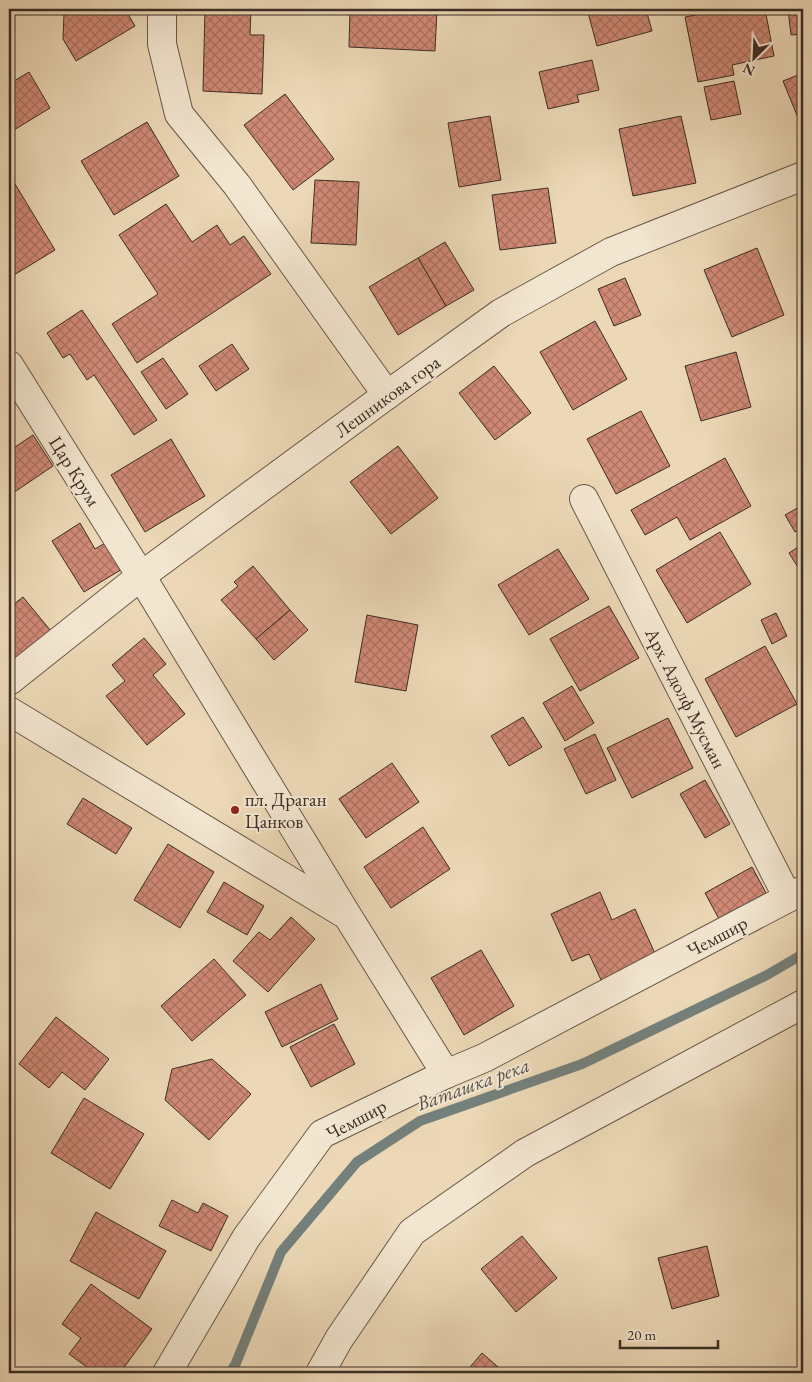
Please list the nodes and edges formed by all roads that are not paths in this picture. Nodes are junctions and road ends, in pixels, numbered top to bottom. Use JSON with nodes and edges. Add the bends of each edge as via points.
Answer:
{"nodes":[{"id":1,"x":162,"y":9,"type":"edge"},
{"id":2,"x":803,"y":176,"type":"edge"},
{"id":3,"x":9,"y":365,"type":"edge"},
{"id":4,"x":387,"y":395,"type":"junction"},
{"id":5,"x":584,"y":499,"type":"dead end"},
{"id":6,"x":141,"y":576,"type":"junction"},
{"id":7,"x":9,"y":681,"type":"edge"},
{"id":8,"x":9,"y":711,"type":"edge"},
{"id":9,"x":796,"y":894,"type":"edge"},
{"id":10,"x":347,"y":915,"type":"junction"},
{"id":11,"x":803,"y":1004,"type":"edge"},
{"id":12,"x":446,"y":1074,"type":"junction"},
{"id":13,"x":167,"y":1373,"type":"edge"},
{"id":14,"x":320,"y":1373,"type":"edge"}],
"edges":[{"from":1,"to":4,"type":"street","via":[[162,44],[179,114],[237,185]]},
{"from":2,"to":4,"type":"street","name":"Лешникова гора","via":[[611,252],[501,313]]},
{"from":3,"to":6,"type":"street","name":"Цар Крум"},
{"from":4,"to":6,"type":"street","name":"Лешникова гора"},
{"from":5,"to":9,"type":"street","name":"Арх. Адолф Мусман"},
{"from":6,"to":7,"type":"street","name":"Лешникова гора"},
{"from":6,"to":10,"type":"street"},
{"from":8,"to":10,"type":"street"},
{"from":9,"to":12,"type":"street","name":"Чемшир","via":[[484,1058]]},
{"from":10,"to":12,"type":"street"},
{"from":11,"to":14,"type":"street","via":[[526,1152],[412,1232],[339,1339]]},
{"from":12,"to":13,"type":"street","name":"Чемшир","via":[[322,1134],[246,1238]]}]}
